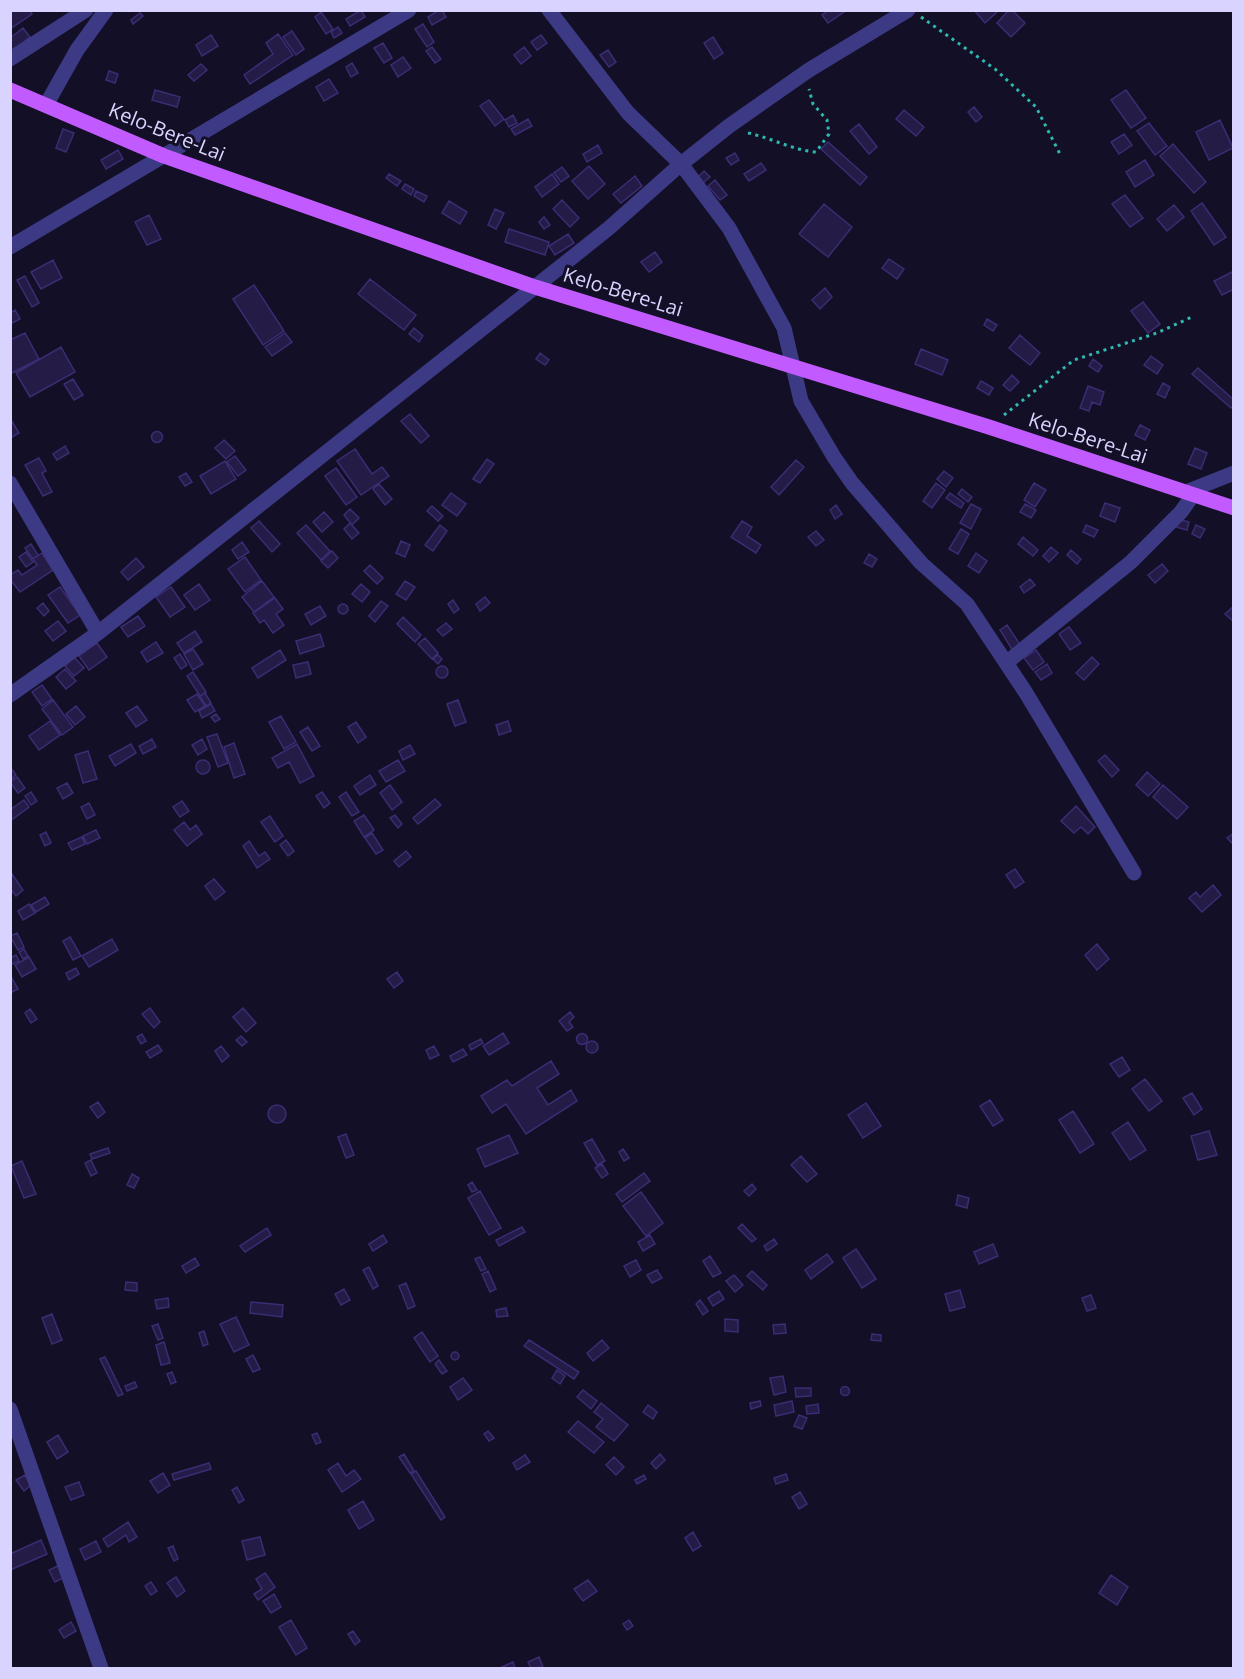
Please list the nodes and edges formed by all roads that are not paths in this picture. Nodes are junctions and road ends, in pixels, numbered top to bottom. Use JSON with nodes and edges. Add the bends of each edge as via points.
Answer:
{"nodes":[{"id":1,"x":87,"y":10,"type":"edge"},
{"id":2,"x":106,"y":10,"type":"edge"},
{"id":3,"x":408,"y":10,"type":"edge"},
{"id":4,"x":549,"y":10,"type":"edge"},
{"id":5,"x":913,"y":13,"type":"edge"},
{"id":6,"x":10,"y":59,"type":"edge"},
{"id":7,"x":10,"y":90,"type":"edge"},
{"id":8,"x":46,"y":105,"type":"junction"},
{"id":9,"x":164,"y":156,"type":"junction"},
{"id":10,"x":681,"y":164,"type":"junction"},
{"id":11,"x":10,"y":247,"type":"edge"},
{"id":12,"x":535,"y":287,"type":"junction"},
{"id":13,"x":793,"y":366,"type":"junction"},
{"id":14,"x":1233,"y":473,"type":"edge"},
{"id":15,"x":10,"y":483,"type":"edge"},
{"id":16,"x":1189,"y":494,"type":"junction"},
{"id":17,"x":1233,"y":508,"type":"edge"},
{"id":18,"x":98,"y":633,"type":"junction"},
{"id":19,"x":1006,"y":663,"type":"junction"},
{"id":20,"x":10,"y":695,"type":"edge"},
{"id":21,"x":1134,"y":873,"type":"dead end"},
{"id":22,"x":10,"y":1408,"type":"edge"},
{"id":23,"x":101,"y":1668,"type":"edge"}],
"edges":[{"from":1,"to":6,"type":"street"},
{"from":2,"to":8,"type":"street","via":[[77,50]]},
{"from":3,"to":9,"type":"street"},
{"from":4,"to":10,"type":"street","via":[[628,113]]},
{"from":5,"to":10,"type":"street","via":[[809,70]]},
{"from":7,"to":8,"type":"main road","name":"Kelo-Bere-Lai"},
{"from":8,"to":9,"type":"main road","name":"Kelo-Bere-Lai"},
{"from":9,"to":11,"type":"street"},
{"from":9,"to":12,"type":"main road","name":"Kelo-Bere-Lai"},
{"from":10,"to":12,"type":"street"},
{"from":10,"to":13,"type":"street","via":[[735,238],[784,328]]},
{"from":12,"to":13,"type":"main road","name":"Kelo-Bere-Lai"},
{"from":12,"to":18,"type":"street"},
{"from":13,"to":16,"type":"main road","name":"Kelo-Bere-Lai"},
{"from":13,"to":19,"type":"street","via":[[801,400],[852,483],[921,563],[967,604]]},
{"from":14,"to":16,"type":"street"},
{"from":15,"to":18,"type":"street"},
{"from":16,"to":17,"type":"main road","name":"Kelo-Bere-Lai"},
{"from":16,"to":19,"type":"street","via":[[1181,512],[1131,562]]},
{"from":18,"to":20,"type":"street"},
{"from":19,"to":21,"type":"street"},
{"from":22,"to":23,"type":"street"}]}
